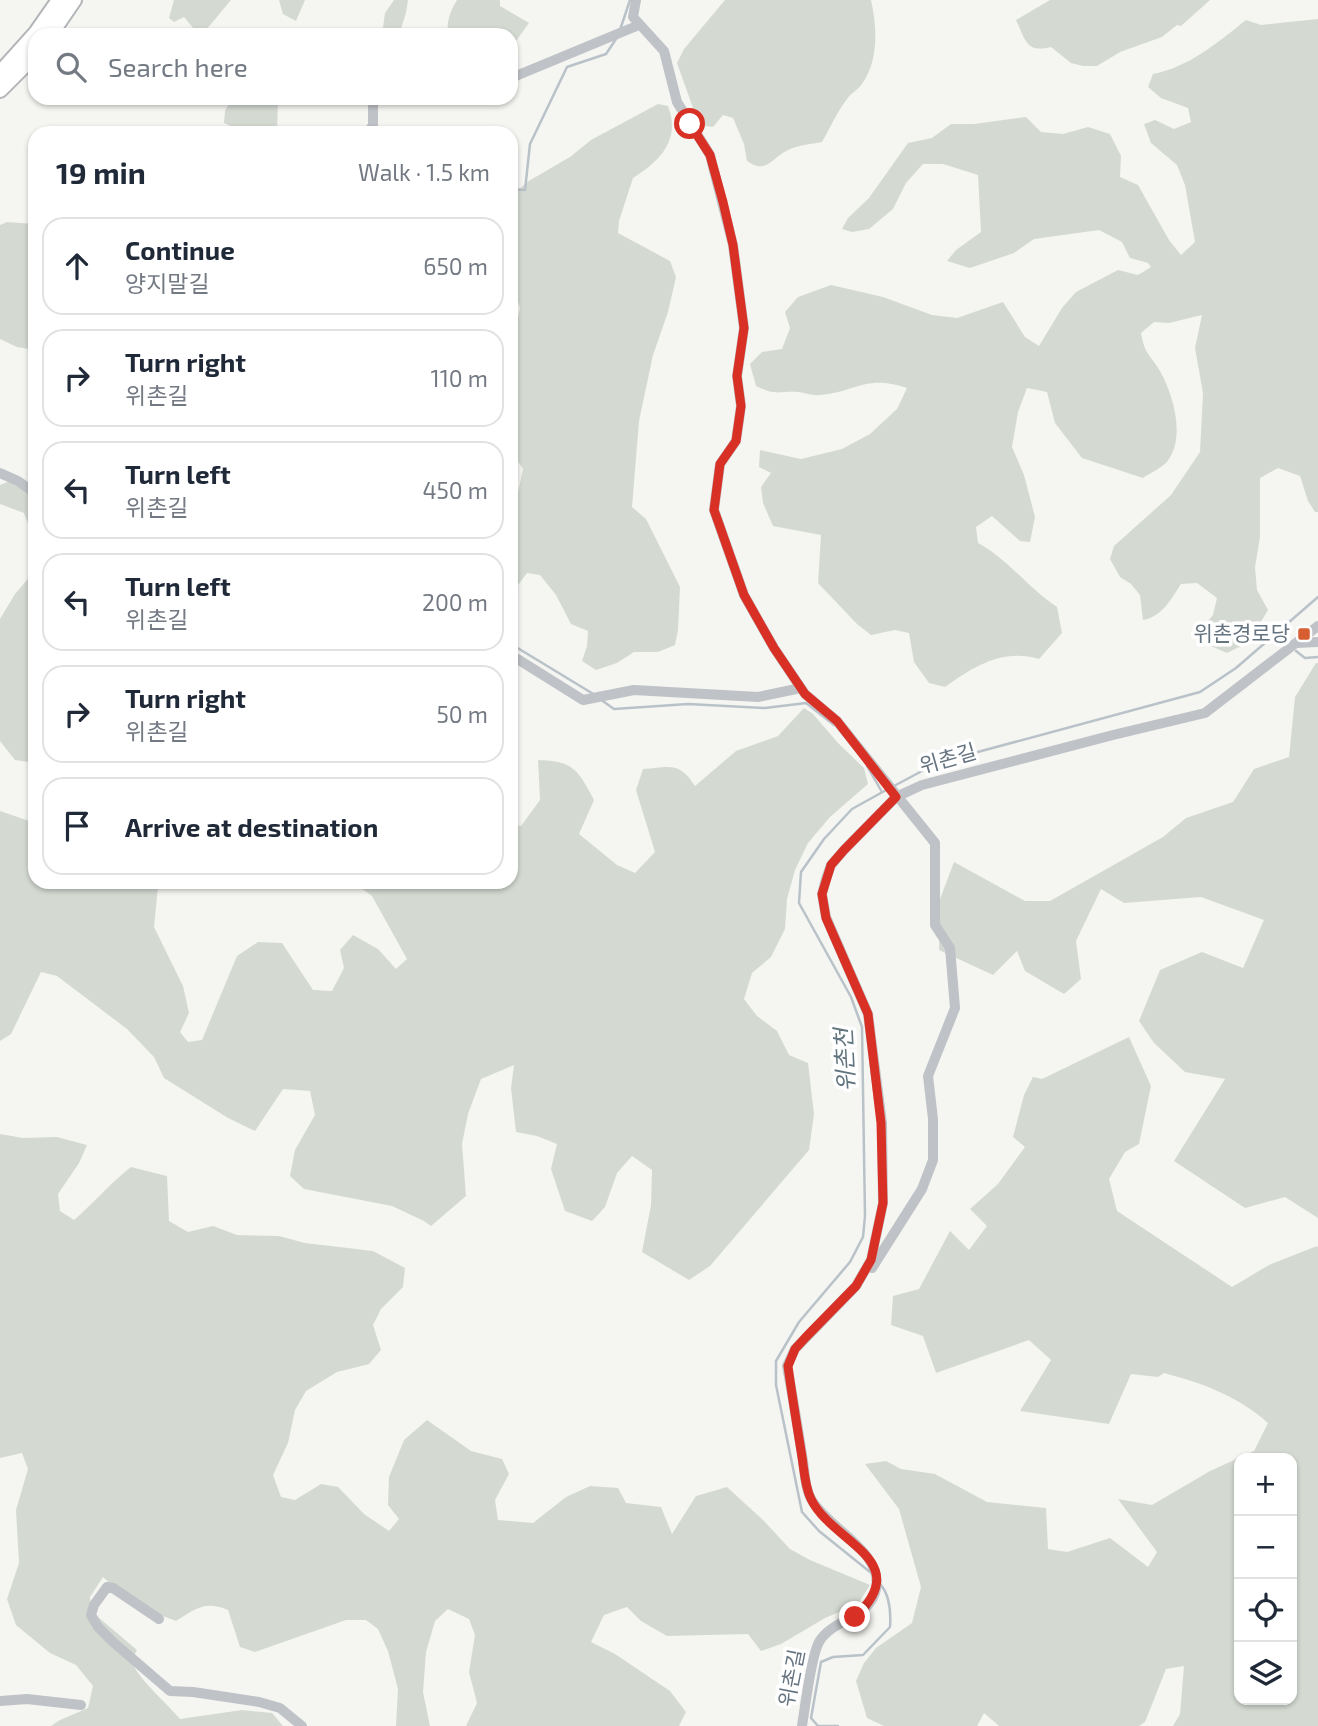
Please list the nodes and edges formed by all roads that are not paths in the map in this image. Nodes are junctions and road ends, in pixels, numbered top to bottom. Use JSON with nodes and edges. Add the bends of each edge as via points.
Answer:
{"nodes":[{"id":1,"x":59,"y":0,"type":"edge"},
{"id":2,"x":74,"y":0,"type":"edge"},
{"id":3,"x":636,"y":0,"type":"edge"},
{"id":4,"x":639,"y":25,"type":"junction"},
{"id":5,"x":39,"y":28,"type":"edge"},
{"id":6,"x":55,"y":28,"type":"edge"},
{"id":7,"x":28,"y":42,"type":"edge"},
{"id":8,"x":28,"y":62,"type":"edge"},
{"id":9,"x":0,"y":73,"type":"edge"},
{"id":10,"x":518,"y":75,"type":"edge"},
{"id":11,"x":0,"y":90,"type":"edge"},
{"id":12,"x":373,"y":105,"type":"edge"},
{"id":13,"x":372,"y":126,"type":"edge"},
{"id":14,"x":0,"y":473,"type":"edge"},
{"id":15,"x":28,"y":488,"type":"edge"},
{"id":16,"x":1318,"y":626,"type":"edge"},
{"id":17,"x":1318,"y":642,"type":"edge"},
{"id":18,"x":1295,"y":643,"type":"junction"},
{"id":19,"x":518,"y":659,"type":"edge"},
{"id":20,"x":801,"y":688,"type":"junction"},
{"id":21,"x":895,"y":795,"type":"junction"},
{"id":22,"x":861,"y":1277,"type":"junction"},
{"id":23,"x":159,"y":1619,"type":"dead end"},
{"id":24,"x":0,"y":1702,"type":"edge"},
{"id":25,"x":81,"y":1705,"type":"dead end"},
{"id":26,"x":302,"y":1726,"type":"edge"},
{"id":27,"x":802,"y":1726,"type":"edge"}],
"edges":[{"from":1,"to":5,"type":"highway"},
{"from":2,"to":6,"type":"highway"},
{"from":3,"to":4,"type":"street","via":[[633,17]]},
{"from":4,"to":10,"type":"street"},
{"from":4,"to":20,"type":"street","via":[[664,51],[677,102],[710,155],[733,245],[744,328],[737,376],[741,406],[736,441],[720,464],[714,510],[744,595]]},
{"from":7,"to":9,"type":"highway"},
{"from":8,"to":11,"type":"highway"},
{"from":12,"to":13,"type":"street"},
{"from":14,"to":15,"type":"street"},
{"from":16,"to":18,"type":"street","name":"위촌길"},
{"from":17,"to":18,"type":"street"},
{"from":18,"to":21,"type":"street","name":"위촌길","via":[[1205,713]]},
{"from":19,"to":20,"type":"street","via":[[583,700],[634,690],[758,697]]},
{"from":20,"to":21,"type":"street","via":[[837,721]]},
{"from":21,"to":22,"type":"street","name":"위촌길","via":[[831,865],[822,894],[826,918],[868,1014],[881,1123],[883,1203],[871,1260]]},
{"from":21,"to":22,"type":"street","via":[[935,843],[935,925],[950,948],[955,1008],[929,1076],[933,1160],[922,1189],[870,1271]]},
{"from":22,"to":27,"type":"street","name":"위촌길","via":[[795,1349],[788,1366],[810,1498],[869,1558],[876,1588],[873,1600],[819,1643]]},
{"from":23,"to":26,"type":"street","via":[[107,1587],[91,1615],[113,1642],[170,1691],[259,1702],[280,1708]]},
{"from":24,"to":25,"type":"street","via":[[27,1699]]}]}
